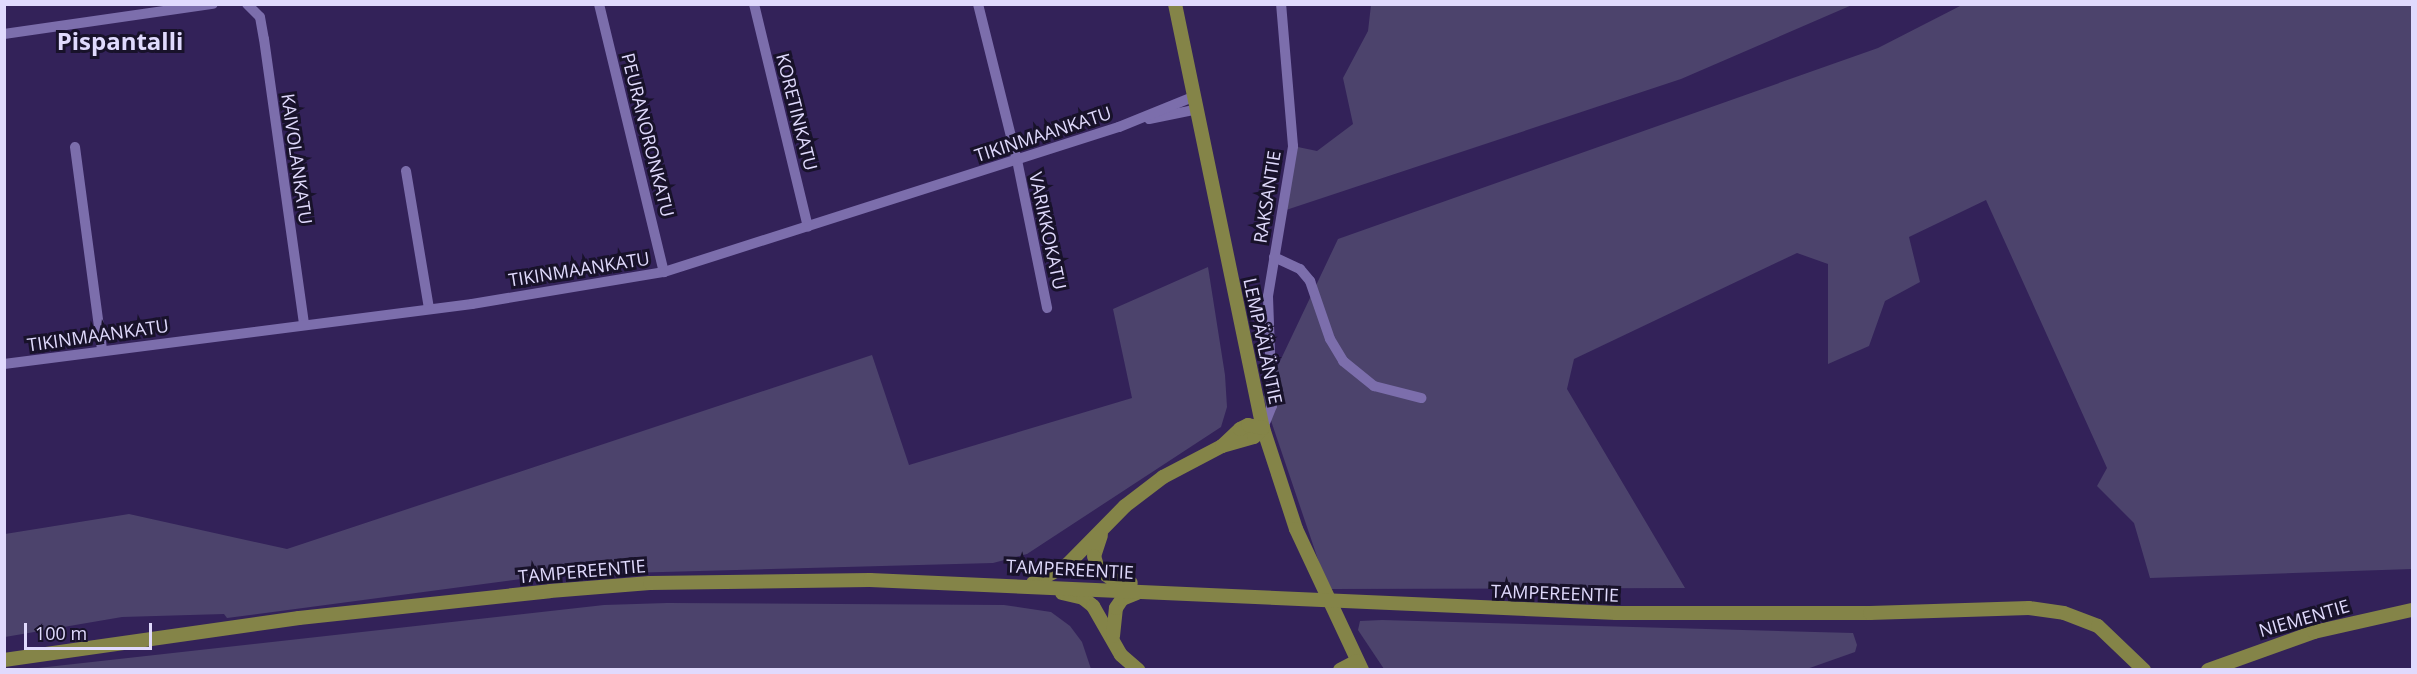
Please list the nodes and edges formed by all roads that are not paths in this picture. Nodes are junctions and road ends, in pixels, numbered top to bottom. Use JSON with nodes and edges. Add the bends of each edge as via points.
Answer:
{"nodes":[{"id":1,"x":213,"y":4,"type":"edge"},
{"id":2,"x":247,"y":4,"type":"edge"},
{"id":3,"x":599,"y":4,"type":"edge"},
{"id":4,"x":754,"y":4,"type":"edge"},
{"id":5,"x":978,"y":4,"type":"edge"},
{"id":6,"x":1175,"y":4,"type":"edge"},
{"id":7,"x":1281,"y":4,"type":"edge"},
{"id":8,"x":4,"y":34,"type":"edge"},
{"id":9,"x":1196,"y":102,"type":"junction"},
{"id":10,"x":75,"y":147,"type":"dead end"},
{"id":11,"x":1017,"y":160,"type":"junction"},
{"id":12,"x":406,"y":171,"type":"dead end"},
{"id":13,"x":808,"y":227,"type":"junction"},
{"id":14,"x":1274,"y":257,"type":"junction"},
{"id":15,"x":664,"y":272,"type":"junction"},
{"id":16,"x":429,"y":308,"type":"junction"},
{"id":17,"x":1047,"y":308,"type":"dead end"},
{"id":18,"x":303,"y":324,"type":"junction"},
{"id":19,"x":102,"y":350,"type":"junction"},
{"id":20,"x":4,"y":364,"type":"edge"},
{"id":21,"x":1421,"y":398,"type":"dead end"},
{"id":22,"x":1263,"y":428,"type":"junction"},
{"id":23,"x":1112,"y":518,"type":"junction"},
{"id":24,"x":1010,"y":584,"type":"junction"},
{"id":25,"x":1028,"y":585,"type":"junction"},
{"id":26,"x":1148,"y":591,"type":"junction"},
{"id":27,"x":1192,"y":594,"type":"junction"},
{"id":28,"x":2412,"y":610,"type":"edge"},
{"id":29,"x":1114,"y":643,"type":"junction"},
{"id":30,"x":2125,"y":650,"type":"junction"},
{"id":31,"x":4,"y":660,"type":"edge"},
{"id":32,"x":1359,"y":665,"type":"edge"},
{"id":33,"x":1138,"y":669,"type":"edge"},
{"id":34,"x":1340,"y":669,"type":"edge"},
{"id":35,"x":2134,"y":669,"type":"edge"},
{"id":36,"x":2144,"y":669,"type":"edge"},
{"id":37,"x":2208,"y":669,"type":"edge"}],
"edges":[{"from":1,"to":8,"type":"street"},
{"from":2,"to":18,"type":"street","name":"KAIVOLANKATU","via":[[260,17],[264,39]]},
{"from":3,"to":15,"type":"street","name":"PEURANORONKATU"},
{"from":4,"to":13,"type":"street","name":"KORETINKATU"},
{"from":5,"to":11,"type":"street","name":"VARIKKOKATU"},
{"from":6,"to":9,"type":"main road","name":"LEMPÄÄLÄNTIE"},
{"from":7,"to":14,"type":"street","name":"RAKSANTIE","via":[[1293,146]]},
{"from":9,"to":11,"type":"street","name":"TIKINMAANKATU"},
{"from":9,"to":22,"type":"main road","name":"LEMPÄÄLÄNTIE"},
{"from":10,"to":19,"type":"street"},
{"from":11,"to":13,"type":"street","name":"TIKINMAANKATU"},
{"from":11,"to":17,"type":"street","name":"VARIKKOKATU"},
{"from":12,"to":16,"type":"street"},
{"from":13,"to":15,"type":"street","name":"TIKINMAANKATU"},
{"from":14,"to":21,"type":"street","via":[[1300,269],[1310,281],[1329,339],[1343,361],[1374,386]]},
{"from":14,"to":22,"type":"street","name":"RAKSANTIE","via":[[1267,324],[1272,406]]},
{"from":15,"to":16,"type":"street","name":"TIKINMAANKATU"},
{"from":16,"to":18,"type":"street","name":"TIKINMAANKATU"},
{"from":18,"to":19,"type":"street","name":"TIKINMAANKATU"},
{"from":19,"to":20,"type":"street","name":"TIKINMAANKATU"},
{"from":22,"to":23,"type":"main road","via":[[1248,425],[1222,446],[1163,477]]},
{"from":22,"to":32,"type":"main road","name":"LEMPÄÄLÄNTIE","via":[[1296,529]]},
{"from":23,"to":25,"type":"main road","via":[[1060,571]]},
{"from":23,"to":27,"type":"main road","via":[[1094,556],[1102,574],[1120,582],[1158,585]]},
{"from":24,"to":25,"type":"main road","name":"TAMPEREENTIE"},
{"from":24,"to":29,"type":"main road","via":[[1083,598],[1098,612]]},
{"from":24,"to":31,"type":"main road","name":"TAMPEREENTIE","via":[[870,580],[639,584],[302,618]]},
{"from":25,"to":26,"type":"main road","name":"TAMPEREENTIE"},
{"from":26,"to":27,"type":"main road","name":"TAMPEREENTIE"},
{"from":26,"to":29,"type":"main road","via":[[1128,596],[1116,608]]},
{"from":27,"to":30,"type":"main road","name":"TAMPEREENTIE","via":[[1616,613],[1870,614],[2029,608],[2080,617],[2102,628]]},
{"from":28,"to":37,"type":"main road","name":"NIEMENTIE","via":[[2314,633]]},
{"from":29,"to":33,"type":"main road"},
{"from":30,"to":35,"type":"main road","name":"TAMPEREENTIE"},
{"from":30,"to":36,"type":"main road","name":"TAMPEREENTIE"},
{"from":32,"to":34,"type":"main road"}]}
